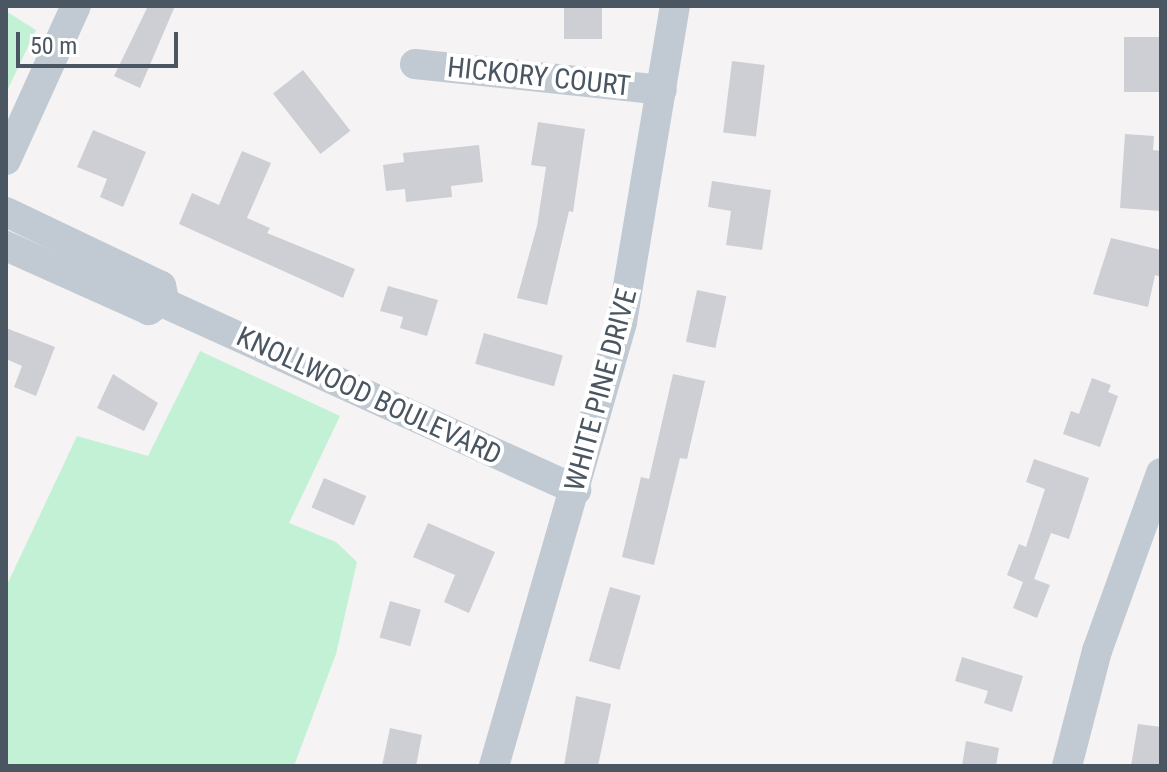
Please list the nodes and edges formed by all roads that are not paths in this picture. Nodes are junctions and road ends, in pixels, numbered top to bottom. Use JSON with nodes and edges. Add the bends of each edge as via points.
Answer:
{"nodes":[{"id":1,"x":675,"y":6,"type":"edge"},
{"id":2,"x":72,"y":7,"type":"edge"},
{"id":3,"x":415,"y":64,"type":"dead end"},
{"id":4,"x":662,"y":90,"type":"junction"},
{"id":5,"x":6,"y":160,"type":"edge"},
{"id":6,"x":6,"y":212,"type":"edge"},
{"id":7,"x":6,"y":246,"type":"edge"},
{"id":8,"x":162,"y":302,"type":"junction"},
{"id":9,"x":1161,"y":473,"type":"edge"},
{"id":10,"x":576,"y":490,"type":"junction"},
{"id":11,"x":494,"y":766,"type":"edge"},
{"id":12,"x":1067,"y":766,"type":"edge"}],
"edges":[{"from":1,"to":4,"type":"street","name":"WHITE PINE DRIVE"},
{"from":2,"to":5,"type":"street"},
{"from":3,"to":4,"type":"street","name":"HICKORY COURT"},
{"from":4,"to":10,"type":"street","name":"WHITE PINE DRIVE","via":[[622,322]]},
{"from":6,"to":8,"type":"street","name":"KNOLLWOOD BOULEVARD","via":[[161,286]]},
{"from":7,"to":8,"type":"street","name":"KNOLLWOOD BOULEVARD","via":[[149,310]]},
{"from":8,"to":10,"type":"street","name":"KNOLLWOOD BOULEVARD"},
{"from":9,"to":12,"type":"street","via":[[1097,651]]},
{"from":10,"to":11,"type":"street","name":"WHITE PINE DRIVE"}]}
